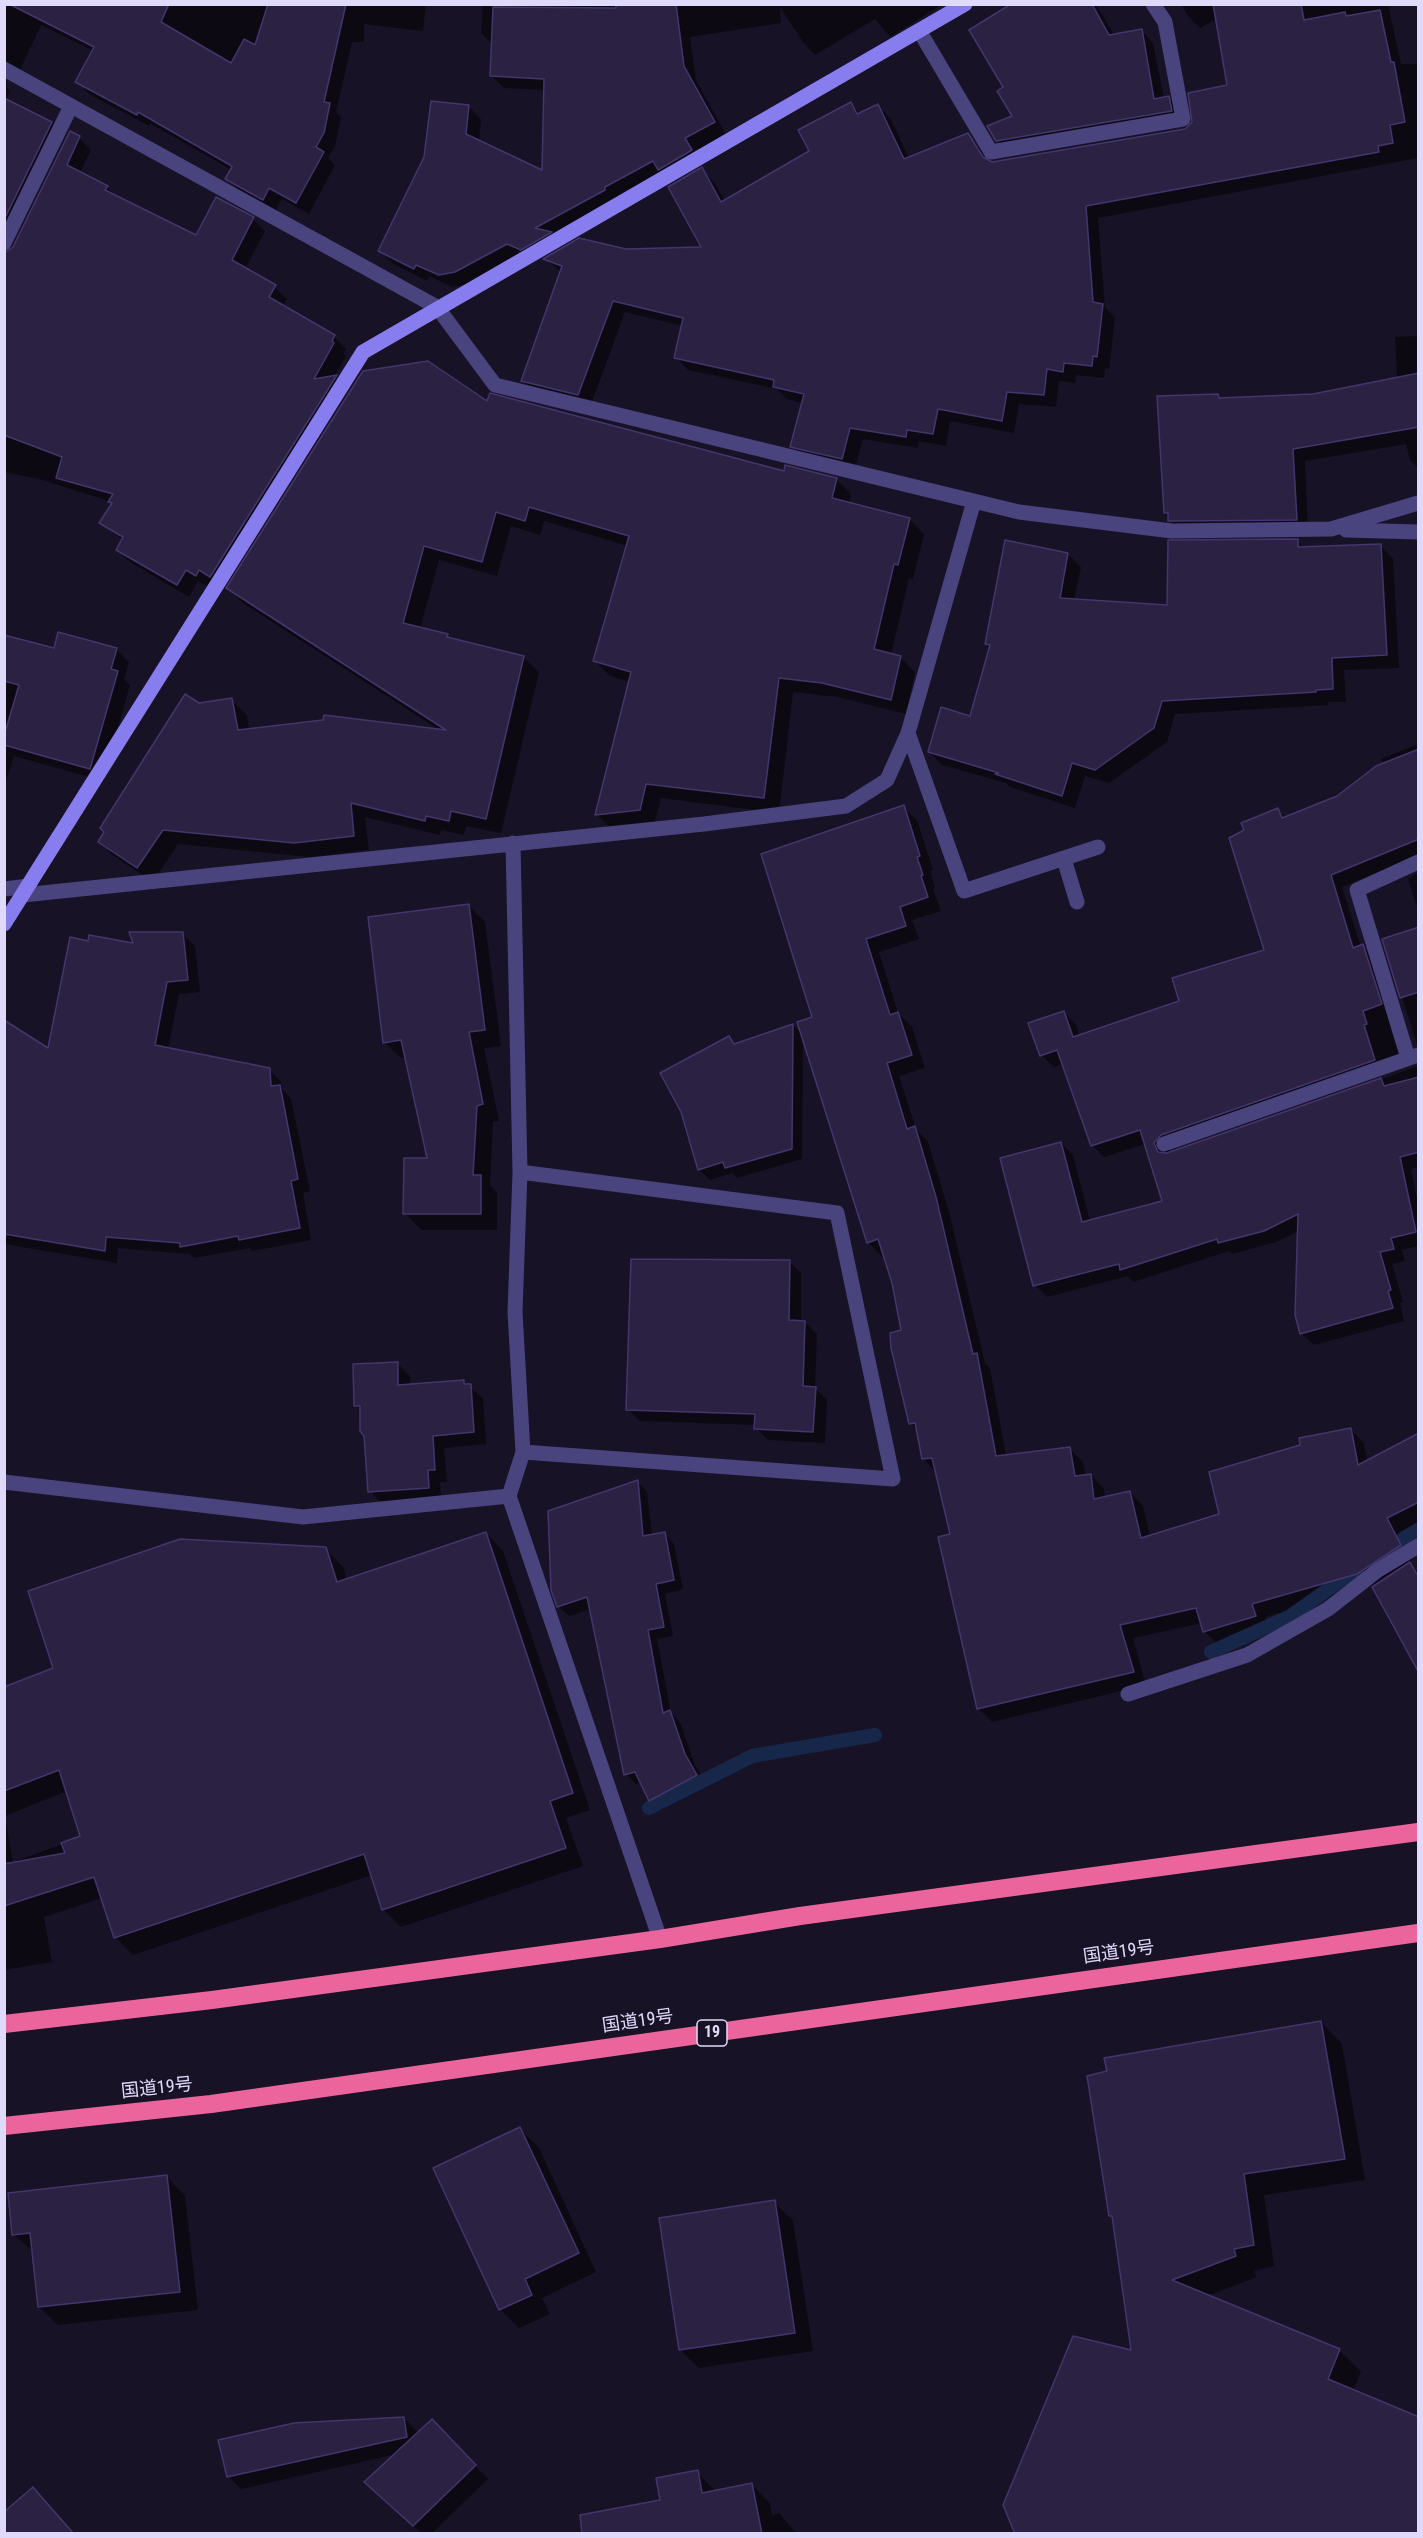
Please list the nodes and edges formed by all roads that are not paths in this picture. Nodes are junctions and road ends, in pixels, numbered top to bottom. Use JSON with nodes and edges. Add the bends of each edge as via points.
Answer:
{"nodes":[{"id":1,"x":965,"y":4,"type":"edge"},
{"id":2,"x":1153,"y":4,"type":"edge"},
{"id":3,"x":920,"y":32,"type":"junction"},
{"id":4,"x":4,"y":69,"type":"edge"},
{"id":5,"x":71,"y":106,"type":"junction"},
{"id":6,"x":4,"y":243,"type":"edge"},
{"id":7,"x":437,"y":307,"type":"junction"},
{"id":8,"x":974,"y":501,"type":"junction"},
{"id":9,"x":1419,"y":503,"type":"edge"},
{"id":10,"x":1331,"y":529,"type":"junction"},
{"id":11,"x":1419,"y":532,"type":"edge"},
{"id":12,"x":908,"y":733,"type":"junction"},
{"id":13,"x":513,"y":843,"type":"junction"},
{"id":14,"x":1098,"y":847,"type":"dead end"},
{"id":15,"x":1064,"y":859,"type":"junction"},
{"id":16,"x":1419,"y":862,"type":"edge"},
{"id":17,"x":4,"y":889,"type":"edge"},
{"id":18,"x":26,"y":891,"type":"junction"},
{"id":19,"x":1077,"y":902,"type":"dead end"},
{"id":20,"x":4,"y":924,"type":"edge"},
{"id":21,"x":1413,"y":1056,"type":"edge"},
{"id":22,"x":1164,"y":1144,"type":"dead end"},
{"id":23,"x":520,"y":1172,"type":"junction"},
{"id":24,"x":523,"y":1452,"type":"junction"},
{"id":25,"x":4,"y":1482,"type":"edge"},
{"id":26,"x":509,"y":1496,"type":"junction"},
{"id":27,"x":1419,"y":1546,"type":"edge"},
{"id":28,"x":1128,"y":1694,"type":"dead end"},
{"id":29,"x":1419,"y":1832,"type":"edge"},
{"id":30,"x":1419,"y":1933,"type":"edge"},
{"id":31,"x":660,"y":1940,"type":"junction"},
{"id":32,"x":4,"y":2024,"type":"edge"},
{"id":33,"x":4,"y":2126,"type":"edge"}],
"edges":[{"from":1,"to":3,"type":"street"},
{"from":2,"to":3,"type":"street","via":[[1165,22],[1183,119],[991,152]]},
{"from":3,"to":7,"type":"street"},
{"from":4,"to":5,"type":"street"},
{"from":5,"to":6,"type":"street"},
{"from":5,"to":7,"type":"street"},
{"from":7,"to":8,"type":"street","via":[[495,385]]},
{"from":7,"to":18,"type":"street","via":[[363,352]]},
{"from":8,"to":10,"type":"street","via":[[1019,512],[1172,531]]},
{"from":8,"to":12,"type":"street"},
{"from":9,"to":10,"type":"street"},
{"from":10,"to":11,"type":"street"},
{"from":12,"to":13,"type":"street","via":[[887,780],[846,806]]},
{"from":12,"to":15,"type":"street","via":[[964,891]]},
{"from":13,"to":18,"type":"street"},
{"from":13,"to":23,"type":"street"},
{"from":14,"to":15,"type":"street"},
{"from":15,"to":19,"type":"street"},
{"from":16,"to":21,"type":"street","via":[[1357,890]]},
{"from":17,"to":18,"type":"street"},
{"from":18,"to":20,"type":"street"},
{"from":21,"to":22,"type":"street"},
{"from":23,"to":24,"type":"street","via":[[515,1312]]},
{"from":23,"to":24,"type":"street","via":[[837,1213],[893,1479]]},
{"from":24,"to":26,"type":"street"},
{"from":25,"to":26,"type":"street","via":[[303,1517]]},
{"from":26,"to":31,"type":"street"},
{"from":27,"to":28,"type":"street","via":[[1378,1570],[1328,1609],[1247,1654]]},
{"from":29,"to":31,"type":"highway","via":[[800,1916]]},
{"from":30,"to":33,"type":"highway","name":"国道19号","number":"19","via":[[211,2104]]},
{"from":31,"to":32,"type":"highway"}]}
